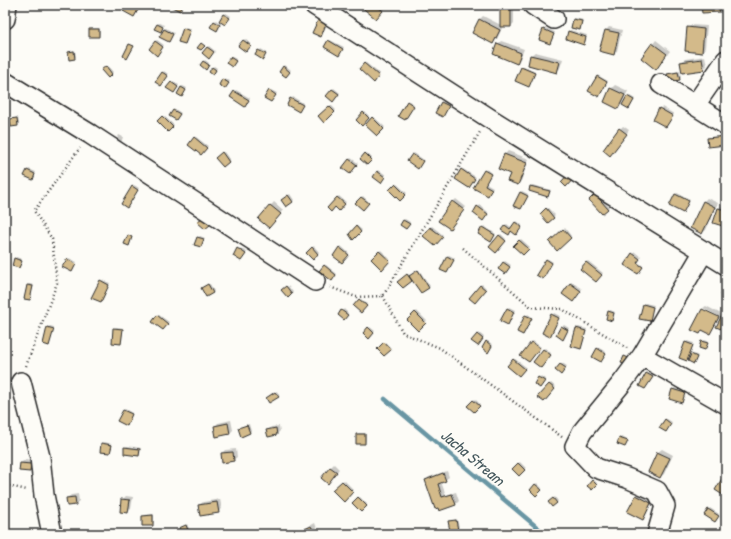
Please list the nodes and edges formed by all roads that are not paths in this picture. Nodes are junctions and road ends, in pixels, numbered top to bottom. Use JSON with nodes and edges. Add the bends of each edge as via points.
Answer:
{"nodes":[{"id":1,"x":7,"y":5,"type":"edge"},
{"id":2,"x":314,"y":5,"type":"edge"},
{"id":3,"x":533,"y":5,"type":"edge"},
{"id":4,"x":5,"y":19,"type":"edge"},
{"id":5,"x":554,"y":19,"type":"dead end"},
{"id":6,"x":726,"y":60,"type":"edge"},
{"id":7,"x":5,"y":82,"type":"edge"},
{"id":8,"x":661,"y":84,"type":"dead end"},
{"id":9,"x":695,"y":105,"type":"junction"},
{"id":10,"x":726,"y":125,"type":"edge"},
{"id":11,"x":704,"y":251,"type":"junction"},
{"id":12,"x":726,"y":265,"type":"edge"},
{"id":13,"x":315,"y":281,"type":"road end"},
{"id":14,"x":642,"y":356,"type":"junction"},
{"id":15,"x":21,"y":382,"type":"road end"},
{"id":16,"x":726,"y":404,"type":"edge"},
{"id":17,"x":52,"y":534,"type":"edge"},
{"id":18,"x":657,"y":534,"type":"edge"}],
"edges":[{"from":1,"to":4,"type":"street"},
{"from":2,"to":11,"type":"street","via":[[489,118]]},
{"from":3,"to":5,"type":"street"},
{"from":6,"to":9,"type":"street"},
{"from":7,"to":13,"type":"street","via":[[90,134]]},
{"from":8,"to":9,"type":"street"},
{"from":9,"to":10,"type":"street"},
{"from":11,"to":12,"type":"street"},
{"from":11,"to":14,"type":"street"},
{"from":14,"to":16,"type":"street"},
{"from":14,"to":18,"type":"street","via":[[582,432],[575,446],[596,468],[657,491],[665,506]]},
{"from":15,"to":17,"type":"street","via":[[40,457]]}]}
